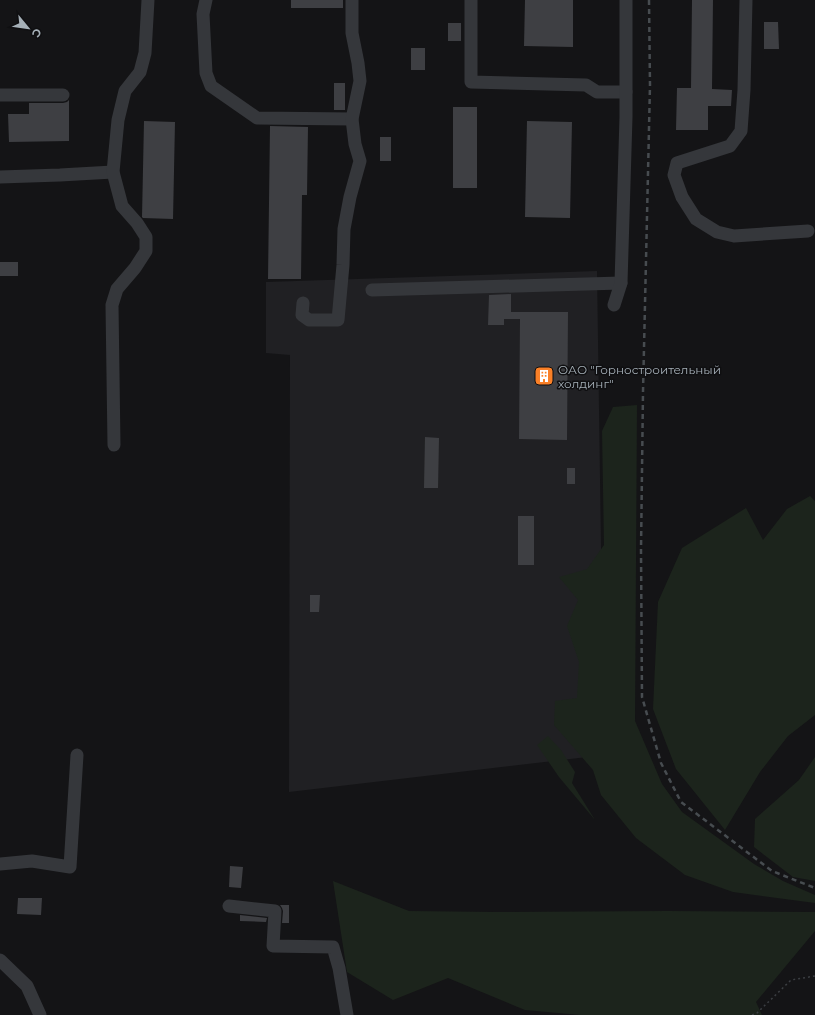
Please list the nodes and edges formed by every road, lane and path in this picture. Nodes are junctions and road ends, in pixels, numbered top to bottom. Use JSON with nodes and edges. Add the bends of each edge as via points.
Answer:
{"nodes":[{"id":1,"x":148,"y":0,"type":"edge"},
{"id":2,"x":206,"y":0,"type":"edge"},
{"id":3,"x":352,"y":0,"type":"edge"},
{"id":4,"x":471,"y":0,"type":"edge"},
{"id":5,"x":626,"y":0,"type":"edge"},
{"id":6,"x":746,"y":0,"type":"edge"},
{"id":7,"x":626,"y":92,"type":"junction"},
{"id":8,"x":63,"y":94,"type":"dead end"},
{"id":9,"x":0,"y":95,"type":"edge"},
{"id":10,"x":352,"y":119,"type":"junction"},
{"id":11,"x":114,"y":172,"type":"junction"},
{"id":12,"x":0,"y":177,"type":"edge"},
{"id":13,"x":808,"y":231,"type":"dead end"},
{"id":14,"x":621,"y":283,"type":"junction"},
{"id":15,"x":372,"y":290,"type":"dead end"},
{"id":16,"x":302,"y":303,"type":"dead end"},
{"id":17,"x":614,"y":305,"type":"dead end"},
{"id":18,"x":114,"y":445,"type":"dead end"},
{"id":19,"x":77,"y":755,"type":"dead end"},
{"id":20,"x":0,"y":864,"type":"edge"},
{"id":21,"x":229,"y":906,"type":"dead end"},
{"id":22,"x":0,"y":960,"type":"edge"},
{"id":23,"x":815,"y":976,"type":"edge"},
{"id":24,"x":40,"y":1015,"type":"edge"},
{"id":25,"x":347,"y":1015,"type":"edge"},
{"id":26,"x":752,"y":1015,"type":"edge"}],
"edges":[{"from":1,"to":11,"type":"street","via":[[145,53],[140,72],[125,91],[118,120]]},
{"from":2,"to":10,"type":"street","via":[[203,14],[206,73],[211,86],[256,118]]},
{"from":3,"to":10,"type":"street","via":[[352,32],[360,81]]},
{"from":4,"to":7,"type":"street","via":[[471,82],[586,85],[597,92]]},
{"from":5,"to":7,"type":"street"},
{"from":6,"to":13,"type":"street","via":[[741,131],[730,146],[677,163],[674,175],[682,197],[696,219],[717,232],[734,236]]},
{"from":7,"to":14,"type":"street"},
{"from":8,"to":9,"type":"street"},
{"from":10,"to":16,"type":"street","via":[[360,161],[344,230],[338,320],[309,320],[302,315]]},
{"from":11,"to":12,"type":"street"},
{"from":11,"to":18,"type":"street","via":[[122,206],[146,237],[146,251],[117,289],[112,304]]},
{"from":14,"to":15,"type":"street"},
{"from":14,"to":17,"type":"street"},
{"from":19,"to":20,"type":"street","via":[[70,868],[32,861]]},
{"from":21,"to":25,"type":"street","via":[[275,911],[273,946],[333,947]]},
{"from":22,"to":24,"type":"street","via":[[27,986]]},
{"from":23,"to":26,"type":"path","via":[[791,980]]}]}
